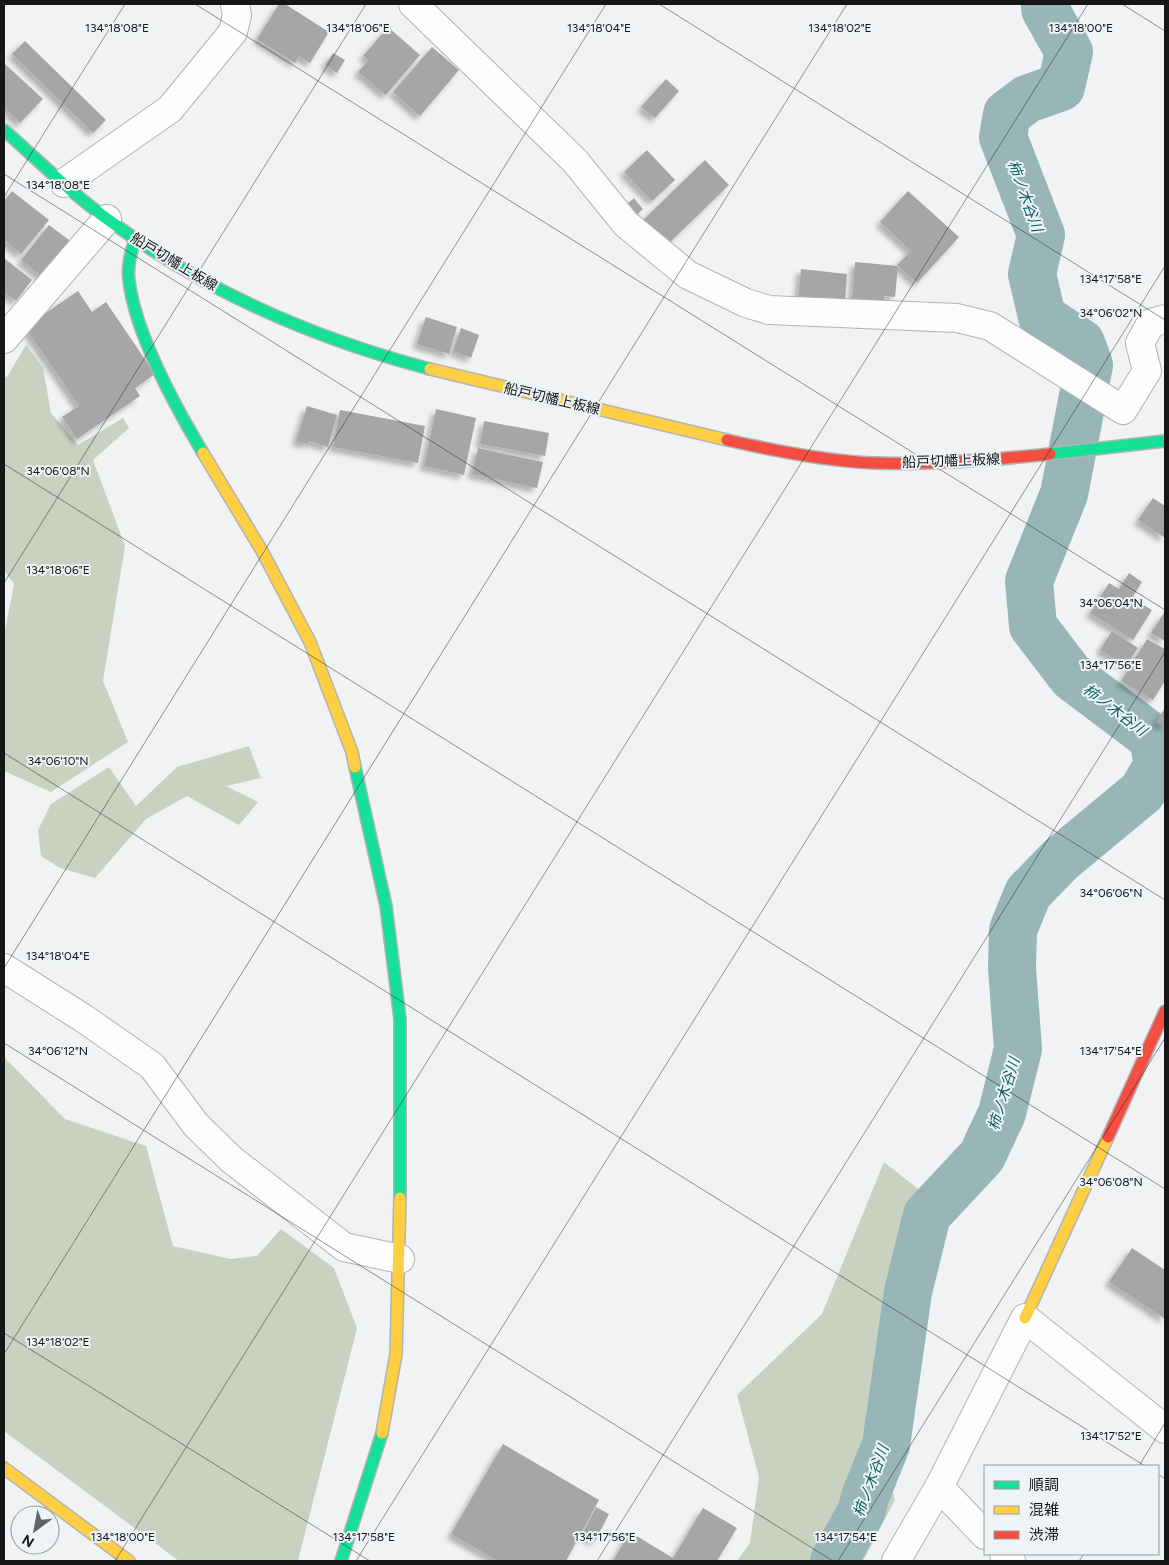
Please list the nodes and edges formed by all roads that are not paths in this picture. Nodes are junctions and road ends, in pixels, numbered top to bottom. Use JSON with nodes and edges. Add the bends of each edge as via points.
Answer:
{"nodes":[{"id":1,"x":235,"y":4,"type":"edge"},
{"id":2,"x":413,"y":4,"type":"edge"},
{"id":3,"x":4,"y":130,"type":"edge"},
{"id":4,"x":64,"y":183,"type":"junction"},
{"id":5,"x":107,"y":220,"type":"junction"},
{"id":6,"x":134,"y":238,"type":"junction"},
{"id":7,"x":1165,"y":319,"type":"edge"},
{"id":8,"x":4,"y":339,"type":"edge"},
{"id":9,"x":1165,"y":441,"type":"edge"},
{"id":10,"x":4,"y":968,"type":"edge"},
{"id":11,"x":1165,"y":1011,"type":"edge"},
{"id":12,"x":400,"y":1259,"type":"junction"},
{"id":13,"x":1025,"y":1318,"type":"junction"},
{"id":14,"x":1165,"y":1428,"type":"edge"},
{"id":15,"x":4,"y":1468,"type":"edge"},
{"id":16,"x":939,"y":1488,"type":"junction"},
{"id":17,"x":984,"y":1534,"type":"edge"},
{"id":18,"x":128,"y":1561,"type":"edge"},
{"id":19,"x":341,"y":1561,"type":"edge"},
{"id":20,"x":896,"y":1561,"type":"edge"}],
"edges":[{"from":1,"to":4,"type":"street","via":[[237,14],[233,32],[170,109]]},
{"from":2,"to":7,"type":"street","via":[[575,161],[626,224],[688,275],[746,303],[769,310],[957,318],[990,326],[1123,410],[1148,371],[1140,342],[1151,323]]},
{"from":3,"to":4,"type":"main road","name":"船戸切幡上板線"},
{"from":4,"to":5,"type":"main road","name":"船戸切幡上板線"},
{"from":5,"to":6,"type":"main road","name":"船戸切幡上板線"},
{"from":5,"to":8,"type":"street"},
{"from":6,"to":9,"type":"main road","name":"船戸切幡上板線","via":[[214,287],[291,324],[365,351],[466,379],[806,455],[870,463],[927,463],[1038,457]]},
{"from":6,"to":12,"type":"main road","via":[[129,258],[129,282],[144,343],[310,642],[352,752],[386,906],[400,1020]]},
{"from":10,"to":12,"type":"street","via":[[152,1066],[196,1125],[232,1160],[344,1247]]},
{"from":11,"to":13,"type":"main road"},
{"from":12,"to":19,"type":"main road","via":[[396,1354],[384,1427]]},
{"from":13,"to":14,"type":"street"},
{"from":13,"to":16,"type":"street"},
{"from":15,"to":18,"type":"main road"},
{"from":16,"to":17,"type":"street"},
{"from":16,"to":20,"type":"street"}]}
